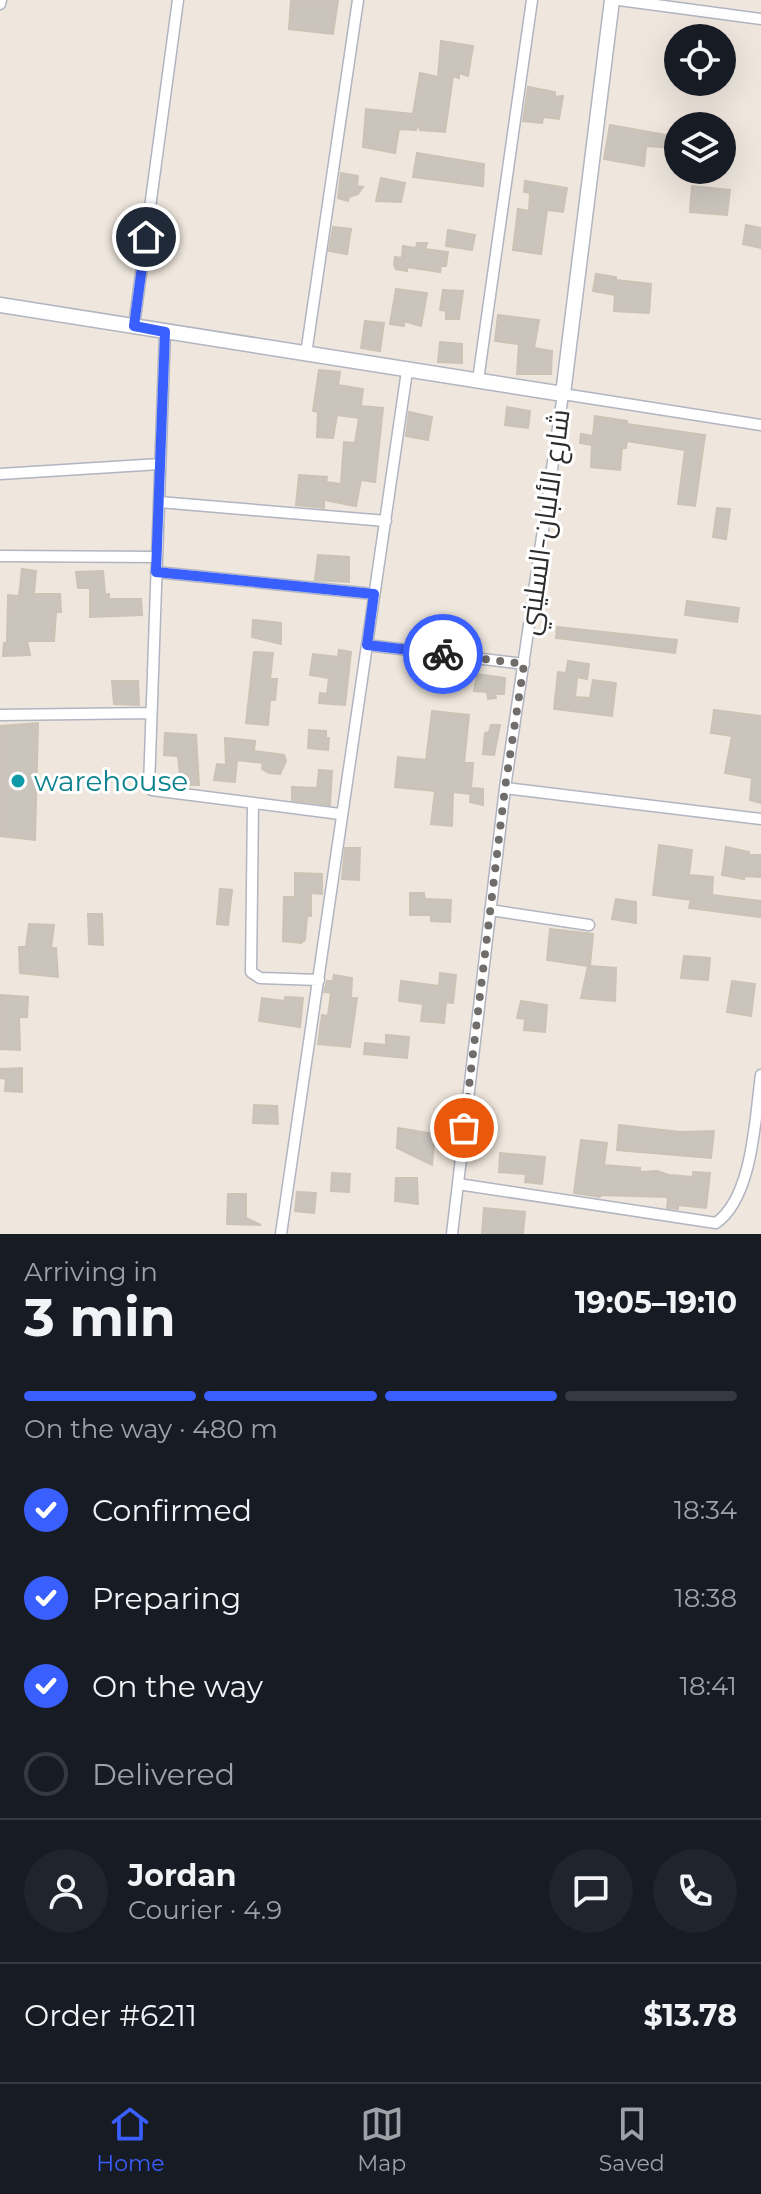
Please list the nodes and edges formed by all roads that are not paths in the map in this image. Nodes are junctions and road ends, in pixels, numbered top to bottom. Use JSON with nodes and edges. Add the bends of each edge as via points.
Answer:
{"nodes":[{"id":1,"x":178,"y":0,"type":"edge"},
{"id":2,"x":358,"y":0,"type":"edge"},
{"id":3,"x":532,"y":0,"type":"edge"},
{"id":4,"x":612,"y":0,"type":"edge"},
{"id":5,"x":619,"y":0,"type":"edge"},
{"id":6,"x":761,"y":19,"type":"edge"},
{"id":7,"x":0,"y":305,"type":"edge"},
{"id":8,"x":134,"y":326,"type":"junction"},
{"id":9,"x":165,"y":332,"type":"junction"},
{"id":10,"x":306,"y":354,"type":"junction"},
{"id":11,"x":407,"y":371,"type":"junction"},
{"id":12,"x":478,"y":380,"type":"junction"},
{"id":13,"x":563,"y":394,"type":"junction"},
{"id":14,"x":761,"y":425,"type":"edge"},
{"id":15,"x":160,"y":464,"type":"junction"},
{"id":16,"x":0,"y":474,"type":"edge"},
{"id":17,"x":159,"y":502,"type":"junction"},
{"id":18,"x":386,"y":521,"type":"junction"},
{"id":19,"x":0,"y":556,"type":"edge"},
{"id":20,"x":157,"y":557,"type":"junction"},
{"id":21,"x":156,"y":572,"type":"junction"},
{"id":22,"x":374,"y":594,"type":"junction"},
{"id":23,"x":367,"y":645,"type":"junction"},
{"id":24,"x":524,"y":664,"type":"junction"},
{"id":25,"x":151,"y":713,"type":"junction"},
{"id":26,"x":0,"y":715,"type":"edge"},
{"id":27,"x":505,"y":788,"type":"junction"},
{"id":28,"x":253,"y":803,"type":"junction"},
{"id":29,"x":340,"y":814,"type":"junction"},
{"id":30,"x":761,"y":819,"type":"edge"},
{"id":31,"x":490,"y":910,"type":"junction"},
{"id":32,"x":589,"y":925,"type":"dead end"},
{"id":33,"x":319,"y":980,"type":"junction"},
{"id":34,"x":761,"y":1075,"type":"edge"},
{"id":35,"x":756,"y":1143,"type":"edge"},
{"id":36,"x":458,"y":1184,"type":"junction"},
{"id":37,"x":717,"y":1228,"type":"edge"},
{"id":38,"x":281,"y":1234,"type":"edge"},
{"id":39,"x":452,"y":1234,"type":"edge"}],
"edges":[{"from":1,"to":8,"type":"street"},
{"from":2,"to":10,"type":"street"},
{"from":3,"to":12,"type":"street"},
{"from":4,"to":13,"type":"street","name":"شارع الألبان-السليني"},
{"from":5,"to":6,"type":"street"},
{"from":7,"to":8,"type":"street"},
{"from":8,"to":9,"type":"street"},
{"from":9,"to":10,"type":"street"},
{"from":9,"to":15,"type":"street"},
{"from":10,"to":11,"type":"street"},
{"from":11,"to":12,"type":"street"},
{"from":11,"to":18,"type":"street"},
{"from":12,"to":13,"type":"street"},
{"from":13,"to":14,"type":"street"},
{"from":13,"to":24,"type":"street","name":"شارع الألبان-السليني"},
{"from":15,"to":16,"type":"street"},
{"from":15,"to":17,"type":"street"},
{"from":17,"to":18,"type":"street"},
{"from":17,"to":20,"type":"street"},
{"from":18,"to":22,"type":"street"},
{"from":19,"to":20,"type":"street"},
{"from":20,"to":21,"type":"street"},
{"from":21,"to":22,"type":"street"},
{"from":21,"to":25,"type":"street"},
{"from":22,"to":23,"type":"street"},
{"from":23,"to":24,"type":"street"},
{"from":23,"to":29,"type":"street"},
{"from":24,"to":27,"type":"street","name":"شارع الألبان-السليني"},
{"from":25,"to":26,"type":"street"},
{"from":25,"to":28,"type":"street","via":[[150,788]]},
{"from":27,"to":30,"type":"street"},
{"from":27,"to":31,"type":"street","name":"شارع الألبان-السليني"},
{"from":28,"to":29,"type":"street"},
{"from":28,"to":33,"type":"street","via":[[251,972],[260,978]]},
{"from":29,"to":33,"type":"street"},
{"from":31,"to":32,"type":"street"},
{"from":31,"to":36,"type":"street","name":"شارع الألبان-السليني"},
{"from":33,"to":38,"type":"street"},
{"from":34,"to":35,"type":"street"},
{"from":35,"to":37,"type":"street","via":[[738,1198]]},
{"from":36,"to":37,"type":"street"},
{"from":36,"to":39,"type":"street","name":"شارع الألبان-السليني"}]}
